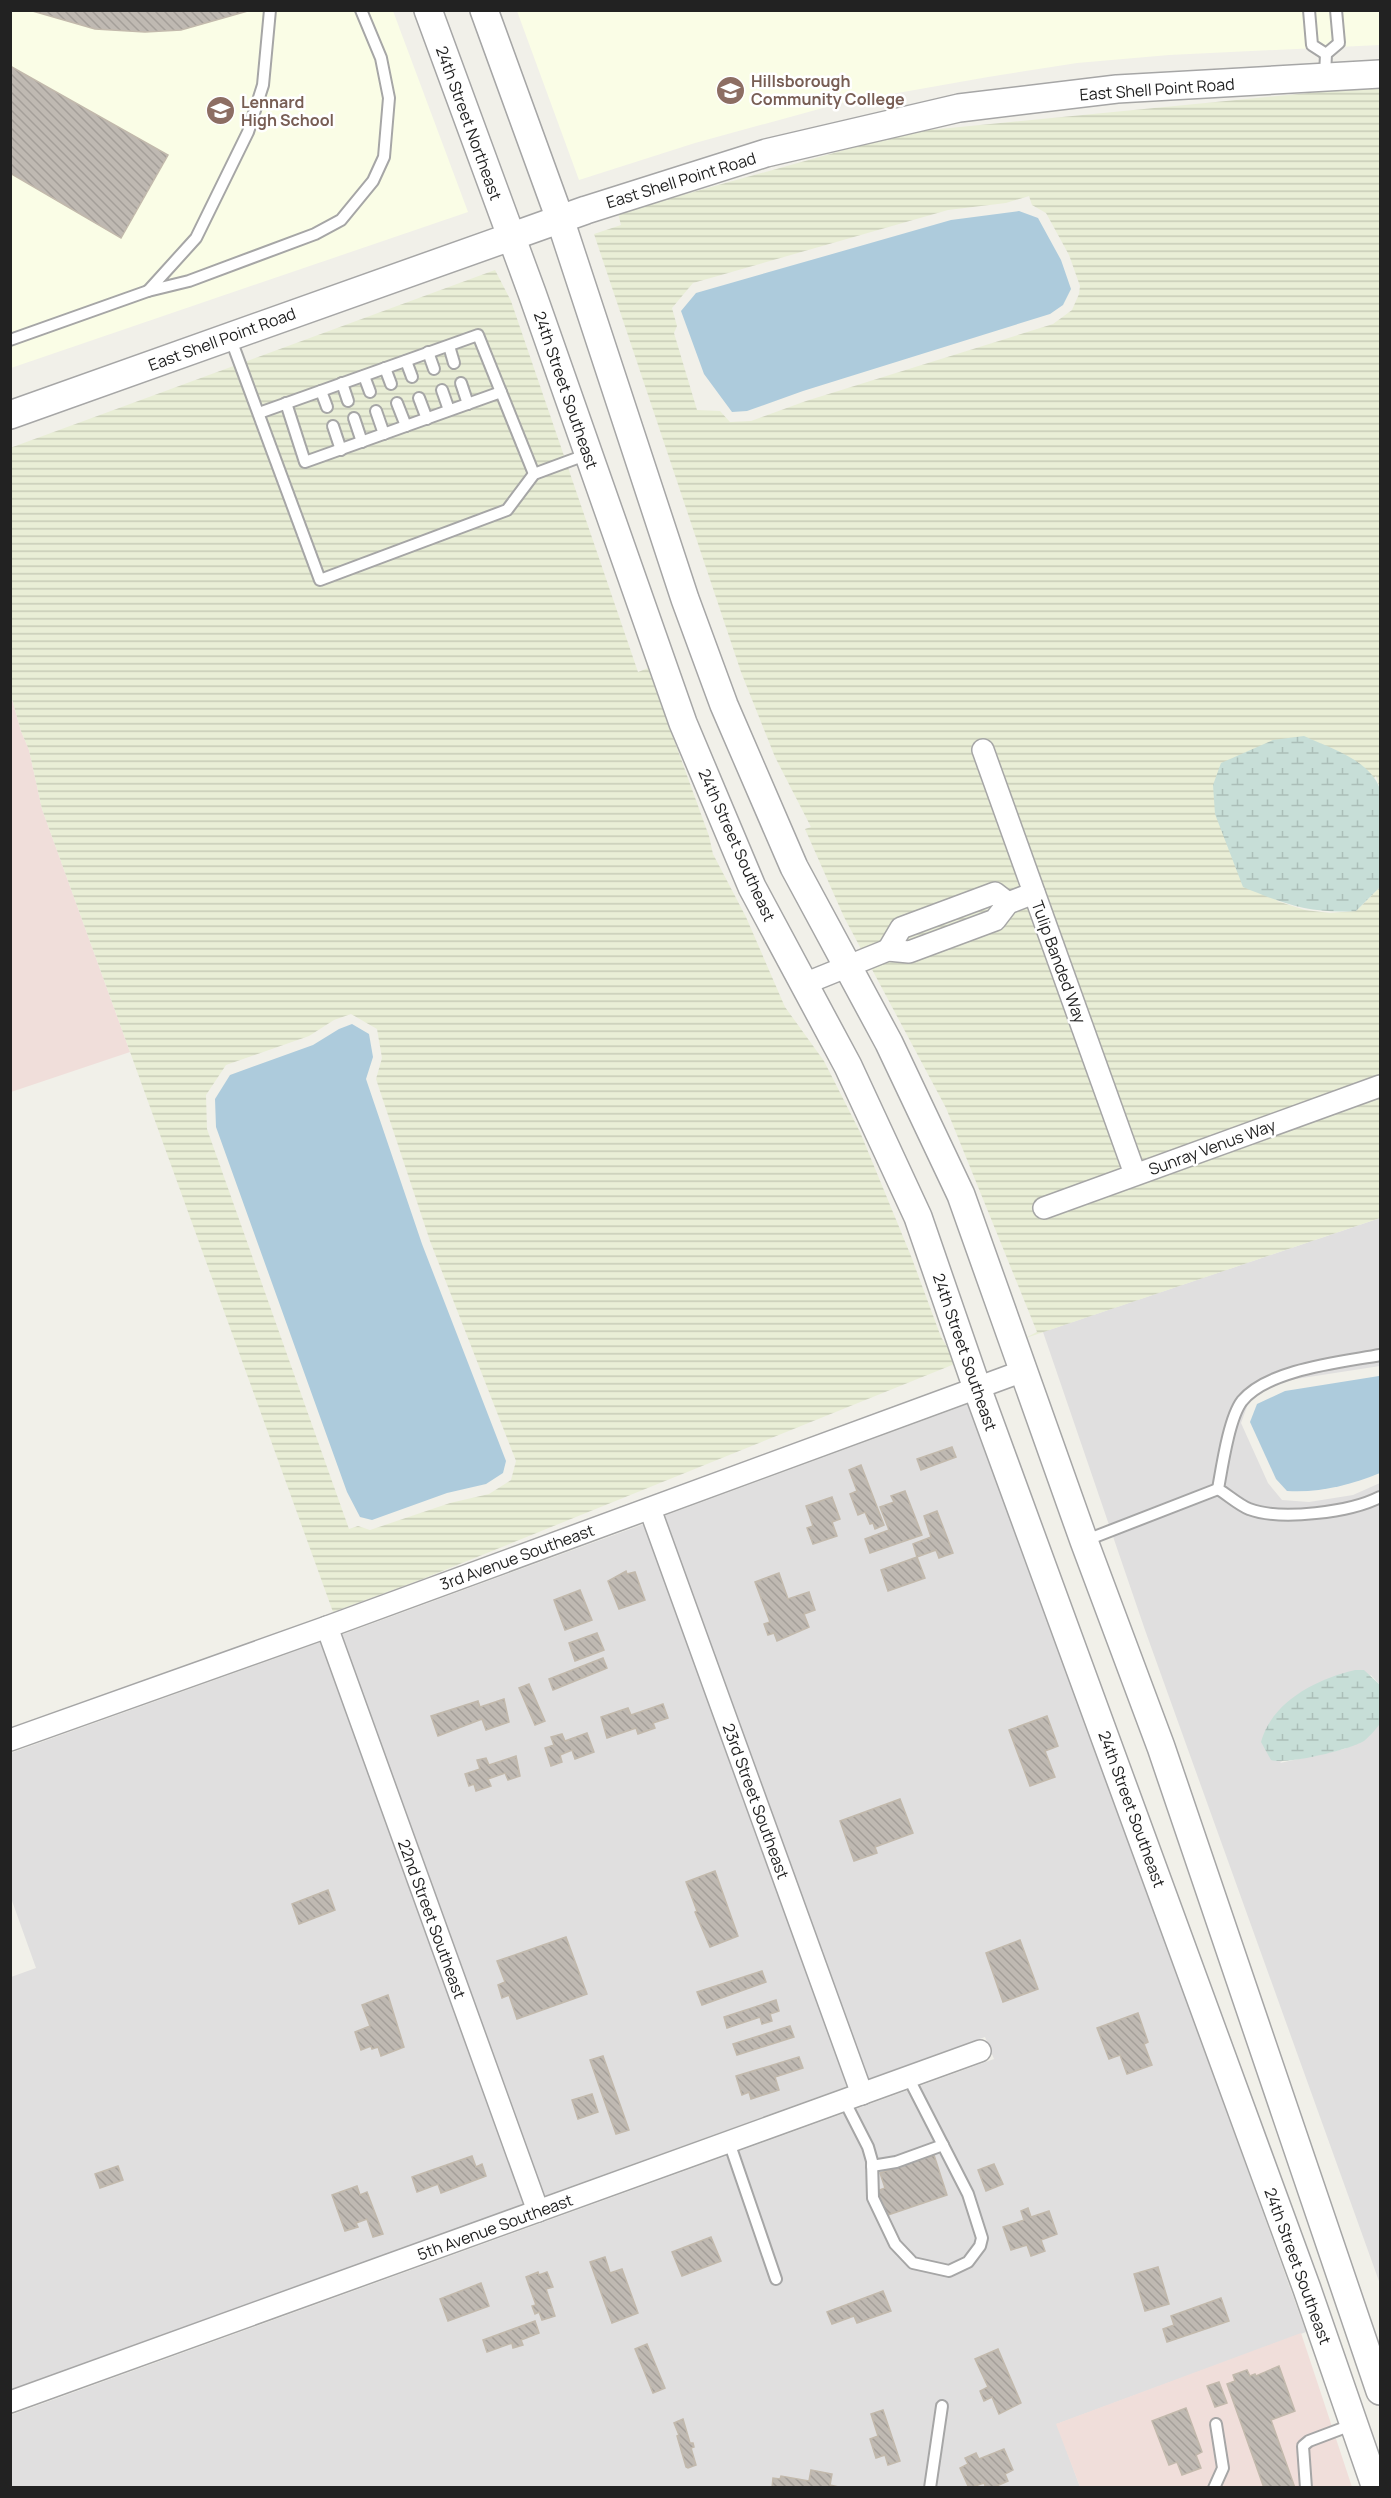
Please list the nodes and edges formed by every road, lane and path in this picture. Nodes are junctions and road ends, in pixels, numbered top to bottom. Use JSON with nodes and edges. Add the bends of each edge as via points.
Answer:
{"nodes":[{"id":1,"x":270,"y":10,"type":"edge"},
{"id":2,"x":361,"y":10,"type":"edge"},
{"id":3,"x":428,"y":10,"type":"edge"},
{"id":4,"x":484,"y":10,"type":"edge"},
{"id":5,"x":1309,"y":10,"type":"edge"},
{"id":6,"x":1336,"y":10,"type":"edge"},
{"id":7,"x":1325,"y":66,"type":"junction"},
{"id":8,"x":1380,"y":74,"type":"edge"},
{"id":9,"x":560,"y":219,"type":"junction"},
{"id":10,"x":511,"y":236,"type":"junction"},
{"id":11,"x":148,"y":291,"type":"junction"},
{"id":12,"x":230,"y":336,"type":"junction"},
{"id":13,"x":10,"y":340,"type":"edge"},
{"id":14,"x":449,"y":346,"type":"junction"},
{"id":15,"x":428,"y":352,"type":"junction"},
{"id":16,"x":406,"y":361,"type":"junction"},
{"id":17,"x":454,"y":363,"type":"dead end"},
{"id":18,"x":385,"y":368,"type":"junction"},
{"id":19,"x":434,"y":369,"type":"dead end"},
{"id":20,"x":364,"y":376,"type":"junction"},
{"id":21,"x":412,"y":377,"type":"dead end"},
{"id":22,"x":342,"y":383,"type":"junction"},
{"id":23,"x":461,"y":383,"type":"dead end"},
{"id":24,"x":391,"y":384,"type":"dead end"},
{"id":25,"x":442,"y":390,"type":"dead end"},
{"id":26,"x":321,"y":391,"type":"junction"},
{"id":27,"x":370,"y":392,"type":"dead end"},
{"id":28,"x":501,"y":392,"type":"junction"},
{"id":29,"x":419,"y":398,"type":"dead end"},
{"id":30,"x":348,"y":400,"type":"dead end"},
{"id":31,"x":286,"y":403,"type":"junction"},
{"id":32,"x":397,"y":403,"type":"dead end"},
{"id":33,"x":468,"y":404,"type":"junction"},
{"id":34,"x":327,"y":407,"type":"dead end"},
{"id":35,"x":376,"y":411,"type":"dead end"},
{"id":36,"x":449,"y":411,"type":"junction"},
{"id":37,"x":259,"y":413,"type":"junction"},
{"id":38,"x":10,"y":415,"type":"edge"},
{"id":39,"x":354,"y":418,"type":"dead end"},
{"id":40,"x":427,"y":419,"type":"junction"},
{"id":41,"x":333,"y":426,"type":"dead end"},
{"id":42,"x":406,"y":426,"type":"junction"},
{"id":43,"x":384,"y":434,"type":"junction"},
{"id":44,"x":362,"y":442,"type":"junction"},
{"id":45,"x":341,"y":450,"type":"junction"},
{"id":46,"x":588,"y":454,"type":"junction"},
{"id":47,"x":534,"y":474,"type":"junction"},
{"id":48,"x":983,"y":750,"type":"dead end"},
{"id":49,"x":1034,"y":892,"type":"junction"},
{"id":50,"x":848,"y":967,"type":"junction"},
{"id":51,"x":804,"y":984,"type":"junction"},
{"id":52,"x":1380,"y":1086,"type":"edge"},
{"id":53,"x":1136,"y":1174,"type":"junction"},
{"id":54,"x":1044,"y":1208,"type":"dead end"},
{"id":55,"x":1380,"y":1355,"type":"edge"},
{"id":56,"x":1023,"y":1371,"type":"junction"},
{"id":57,"x":977,"y":1388,"type":"junction"},
{"id":58,"x":1218,"y":1489,"type":"junction"},
{"id":59,"x":1380,"y":1497,"type":"edge"},
{"id":60,"x":650,"y":1509,"type":"junction"},
{"id":61,"x":1084,"y":1541,"type":"junction"},
{"id":62,"x":327,"y":1627,"type":"junction"},
{"id":63,"x":10,"y":1740,"type":"edge"},
{"id":64,"x":980,"y":2051,"type":"dead end"},
{"id":65,"x":908,"y":2077,"type":"junction"},
{"id":66,"x":853,"y":2097,"type":"junction"},
{"id":67,"x":729,"y":2142,"type":"junction"},
{"id":68,"x":943,"y":2145,"type":"junction"},
{"id":69,"x":872,"y":2166,"type":"junction"},
{"id":70,"x":538,"y":2211,"type":"junction"},
{"id":71,"x":776,"y":2279,"type":"dead end"},
{"id":72,"x":1380,"y":2391,"type":"edge"},
{"id":73,"x":10,"y":2402,"type":"edge"},
{"id":74,"x":942,"y":2406,"type":"dead end"},
{"id":75,"x":1216,"y":2424,"type":"dead end"},
{"id":76,"x":1354,"y":2424,"type":"junction"},
{"id":77,"x":930,"y":2487,"type":"edge"},
{"id":78,"x":1214,"y":2487,"type":"edge"},
{"id":79,"x":1306,"y":2487,"type":"edge"},
{"id":80,"x":1376,"y":2487,"type":"edge"}],
"edges":[{"from":1,"to":11,"type":"lane","via":[[263,85],[248,132],[196,238]]},
{"from":2,"to":11,"type":"lane","via":[[381,58],[389,98],[384,157],[373,181],[341,220],[315,234],[189,281]]},
{"from":3,"to":10,"type":"street","name":"24th Street Northeast"},
{"from":4,"to":9,"type":"street"},
{"from":5,"to":7,"type":"lane","via":[[1312,45]]},
{"from":6,"to":7,"type":"lane","via":[[1339,43]]},
{"from":7,"to":8,"type":"street","name":"East Shell Point Road"},
{"from":7,"to":9,"type":"street","name":"East Shell Point Road","via":[[959,108],[766,153]]},
{"from":9,"to":10,"type":"street","name":"East Shell Point Road"},
{"from":9,"to":50,"type":"street","via":[[685,599],[724,705],[794,867]]},
{"from":10,"to":12,"type":"street","name":"East Shell Point Road"},
{"from":10,"to":46,"type":"street","name":"24th Street Southeast"},
{"from":11,"to":13,"type":"lane"},
{"from":12,"to":37,"type":"lane"},
{"from":12,"to":38,"type":"street","name":"East Shell Point Road"},
{"from":14,"to":15,"type":"lane"},
{"from":14,"to":17,"type":"lane"},
{"from":14,"to":28,"type":"lane","via":[[478,335]]},
{"from":15,"to":16,"type":"lane"},
{"from":15,"to":19,"type":"lane"},
{"from":16,"to":18,"type":"lane"},
{"from":16,"to":21,"type":"lane"},
{"from":18,"to":20,"type":"lane"},
{"from":18,"to":24,"type":"lane"},
{"from":20,"to":22,"type":"lane"},
{"from":20,"to":27,"type":"lane"},
{"from":22,"to":26,"type":"lane"},
{"from":22,"to":30,"type":"lane"},
{"from":23,"to":33,"type":"lane"},
{"from":25,"to":36,"type":"lane"},
{"from":26,"to":31,"type":"lane"},
{"from":26,"to":34,"type":"lane"},
{"from":28,"to":33,"type":"lane"},
{"from":28,"to":47,"type":"lane"},
{"from":29,"to":40,"type":"lane"},
{"from":31,"to":37,"type":"lane"},
{"from":31,"to":45,"type":"lane","via":[[305,462]]},
{"from":32,"to":42,"type":"lane"},
{"from":33,"to":36,"type":"lane"},
{"from":35,"to":43,"type":"lane"},
{"from":36,"to":40,"type":"lane"},
{"from":37,"to":47,"type":"lane","via":[[320,580],[507,510]]},
{"from":39,"to":44,"type":"lane"},
{"from":40,"to":42,"type":"lane"},
{"from":41,"to":45,"type":"lane"},
{"from":42,"to":43,"type":"lane"},
{"from":43,"to":44,"type":"lane"},
{"from":44,"to":45,"type":"lane"},
{"from":46,"to":47,"type":"lane"},
{"from":46,"to":51,"type":"street","name":"24th Street Southeast","via":[[683,723],[752,887]]},
{"from":48,"to":49,"type":"street","name":"Tulip Banded Way"},
{"from":49,"to":50,"type":"street","via":[[1008,903],[995,893],[901,928],[888,950]]},
{"from":49,"to":53,"type":"street","name":"Tulip Banded Way"},
{"from":50,"to":51,"type":"street"},
{"from":50,"to":56,"type":"street","via":[[961,1195]]},
{"from":51,"to":57,"type":"street","name":"24th Street Southeast","via":[[848,1066],[918,1217]]},
{"from":52,"to":53,"type":"street","name":"Sunray Venus Way"},
{"from":53,"to":54,"type":"street","name":"Sunray Venus Way"},
{"from":55,"to":58,"type":"lane","via":[[1312,1368],[1268,1382],[1242,1401],[1224,1452]]},
{"from":56,"to":57,"type":"street","name":"3rd Avenue Southeast"},
{"from":56,"to":61,"type":"street"},
{"from":57,"to":60,"type":"street","name":"3rd Avenue Southeast"},
{"from":57,"to":76,"type":"street","name":"24th Street Southeast"},
{"from":58,"to":59,"type":"lane","via":[[1250,1509],[1303,1515]]},
{"from":58,"to":61,"type":"lane"},
{"from":60,"to":62,"type":"street","name":"3rd Avenue Southeast"},
{"from":60,"to":66,"type":"street","name":"23rd Street Southeast"},
{"from":61,"to":72,"type":"street","via":[[1161,1747]]},
{"from":62,"to":63,"type":"street","name":"3rd Avenue Southeast"},
{"from":62,"to":70,"type":"street","name":"22nd Street Southeast"},
{"from":64,"to":65,"type":"street","name":"5th Avenue Southeast"},
{"from":65,"to":66,"type":"street","name":"5th Avenue Southeast"},
{"from":65,"to":68,"type":"lane"},
{"from":66,"to":67,"type":"street","name":"5th Avenue Southeast"},
{"from":66,"to":69,"type":"lane"},
{"from":67,"to":70,"type":"street","name":"5th Avenue Southeast"},
{"from":67,"to":71,"type":"lane"},
{"from":68,"to":69,"type":"lane"},
{"from":68,"to":69,"type":"lane","via":[[968,2194],[982,2238],[968,2262],[949,2271],[913,2263],[895,2244],[873,2198]]},
{"from":70,"to":73,"type":"street","name":"5th Avenue Southeast"},
{"from":74,"to":77,"type":"lane"},
{"from":75,"to":78,"type":"lane","via":[[1223,2468]]},
{"from":76,"to":79,"type":"lane","via":[[1303,2446]]},
{"from":76,"to":80,"type":"street","name":"24th Street Southeast"}]}
